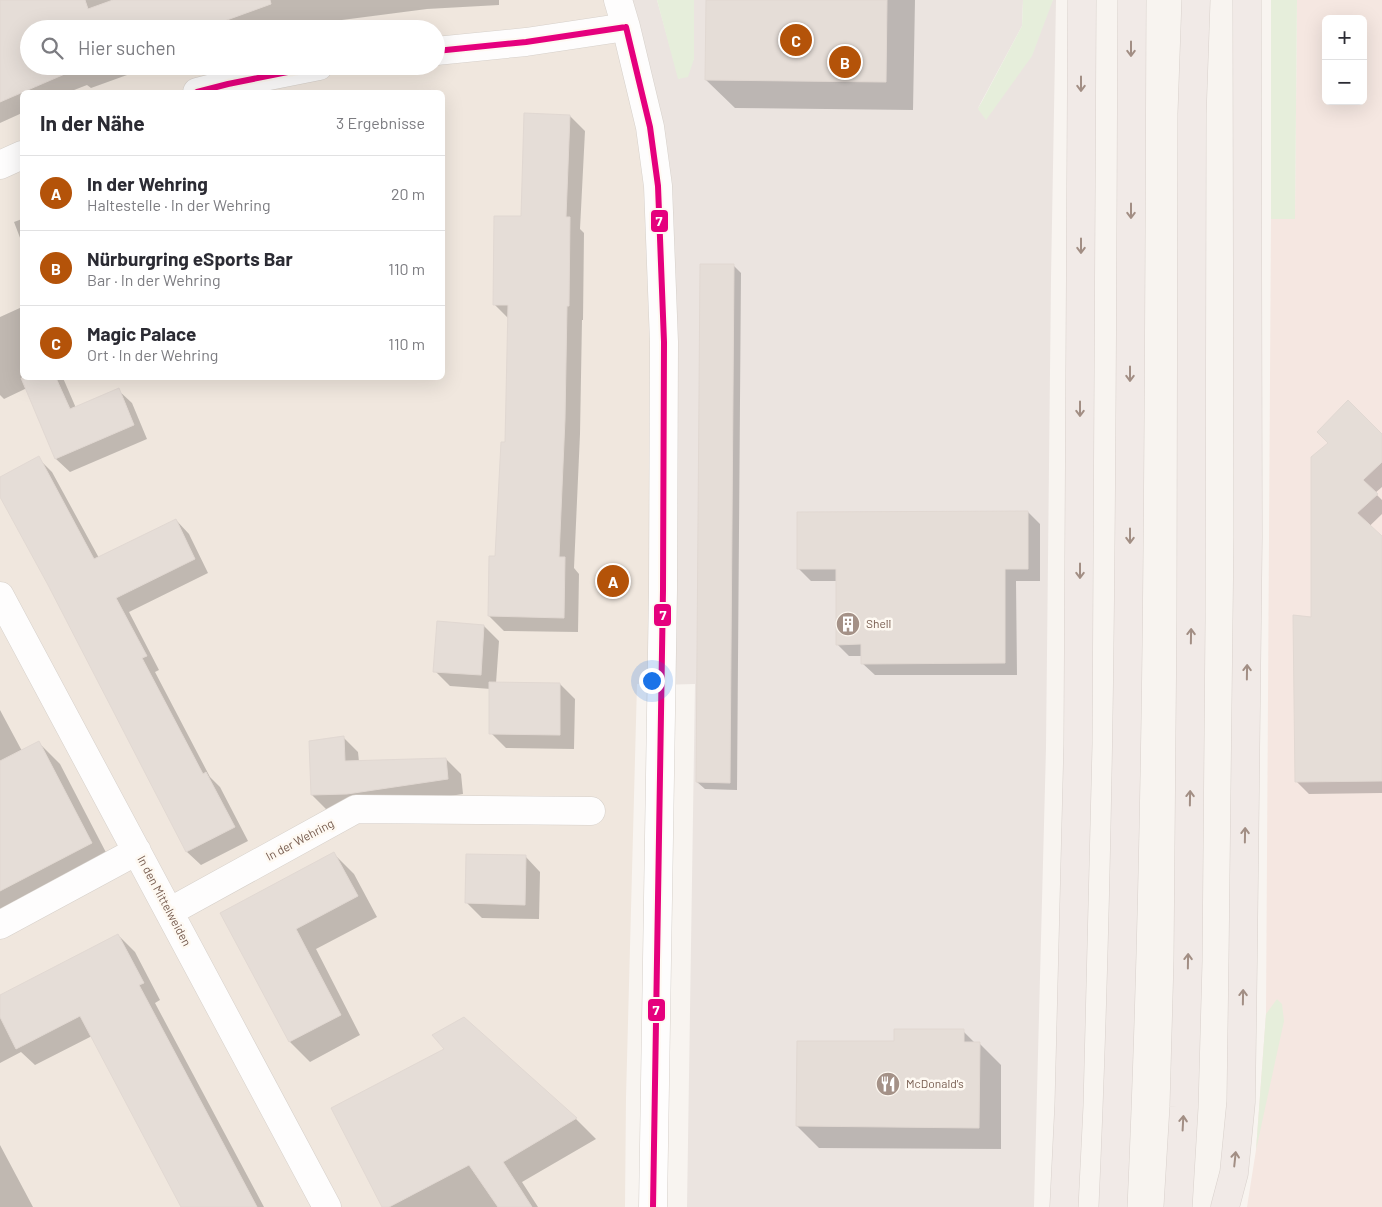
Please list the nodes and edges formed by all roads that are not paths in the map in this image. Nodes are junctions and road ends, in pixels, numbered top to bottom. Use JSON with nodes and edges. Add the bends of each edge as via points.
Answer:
{"nodes":[{"id":1,"x":618,"y":0,"type":"edge"},
{"id":2,"x":1082,"y":0,"type":"edge"},
{"id":3,"x":1132,"y":0,"type":"edge"},
{"id":4,"x":1196,"y":0,"type":"edge"},
{"id":5,"x":1247,"y":0,"type":"edge"},
{"id":6,"x":626,"y":27,"type":"junction"},
{"id":7,"x":445,"y":50,"type":"edge"},
{"id":8,"x":274,"y":75,"type":"edge"},
{"id":9,"x":205,"y":90,"type":"edge"},
{"id":10,"x":20,"y":156,"type":"edge"},
{"id":11,"x":0,"y":165,"type":"edge"},
{"id":12,"x":0,"y":596,"type":"edge"},
{"id":13,"x":591,"y":811,"type":"dead end"},
{"id":14,"x":137,"y":851,"type":"junction"},
{"id":15,"x":169,"y":912,"type":"junction"},
{"id":16,"x":0,"y":925,"type":"edge"},
{"id":17,"x":327,"y":1207,"type":"edge"},
{"id":18,"x":653,"y":1207,"type":"edge"},
{"id":19,"x":1064,"y":1207,"type":"edge"},
{"id":20,"x":1112,"y":1207,"type":"edge"},
{"id":21,"x":1178,"y":1207,"type":"edge"},
{"id":22,"x":1225,"y":1207,"type":"edge"}],
"edges":[{"from":1,"to":6,"type":"street"},
{"from":2,"to":19,"type":"highway","one_way":true,"via":[[1078,744]]},
{"from":3,"to":20,"type":"highway","one_way":true,"via":[[1130,573],[1125,847]]},
{"from":21,"to":4,"type":"highway","one_way":true,"via":[[1188,962],[1192,124]]},
{"from":22,"to":5,"type":"highway","one_way":true,"via":[[1234,1173],[1241,1102],[1244,961],[1248,537]]},
{"from":6,"to":7,"type":"street"},
{"from":6,"to":18,"type":"street","via":[[650,127],[658,186],[664,342],[664,550]]},
{"from":8,"to":9,"type":"street"},
{"from":10,"to":11,"type":"street"},
{"from":12,"to":14,"type":"street","name":"In den Mittelweiden"},
{"from":13,"to":15,"type":"street","name":"In der Wehring","via":[[356,809]]},
{"from":14,"to":15,"type":"street","name":"In den Mittelweiden"},
{"from":14,"to":16,"type":"street"},
{"from":15,"to":17,"type":"street","name":"In den Mittelweiden"}]}
